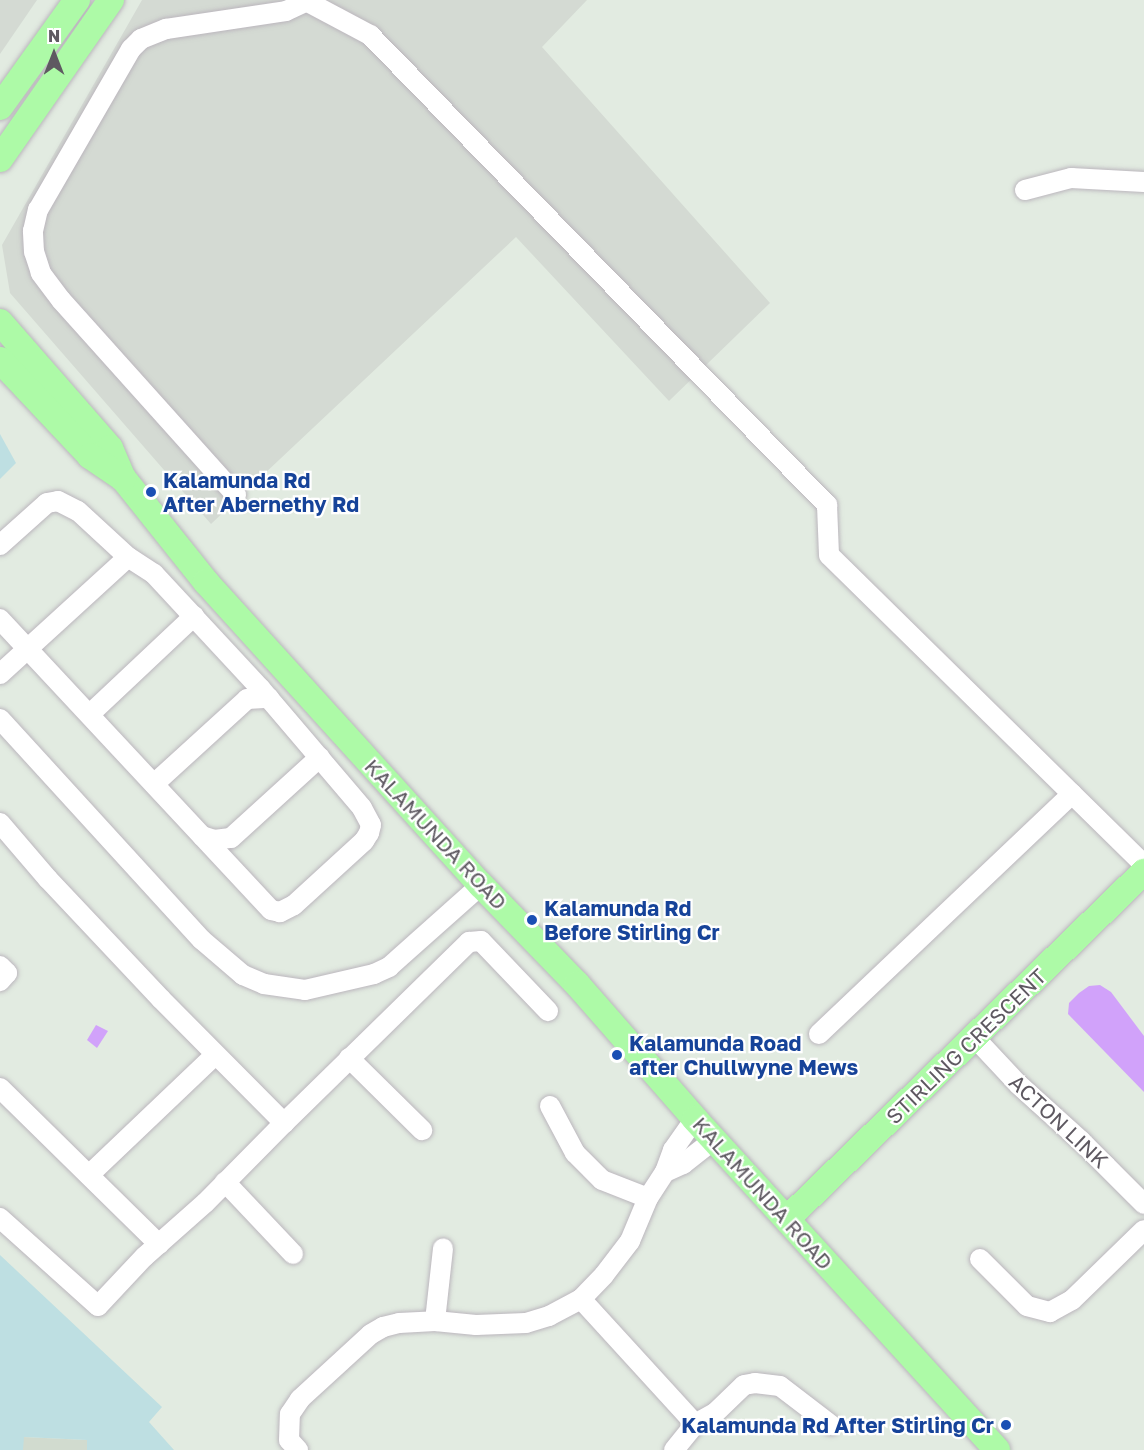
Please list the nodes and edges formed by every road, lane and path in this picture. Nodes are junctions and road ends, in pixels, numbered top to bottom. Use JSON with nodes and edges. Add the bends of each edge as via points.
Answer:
{"nodes":[{"id":1,"x":77,"y":0,"type":"edge"},
{"id":2,"x":111,"y":0,"type":"edge"},
{"id":3,"x":309,"y":1,"type":"edge"},
{"id":4,"x":0,"y":107,"type":"edge"},
{"id":5,"x":0,"y":159,"type":"edge"},
{"id":6,"x":1144,"y":182,"type":"edge"},
{"id":7,"x":1025,"y":190,"type":"dead end"},
{"id":8,"x":0,"y":322,"type":"edge"},
{"id":9,"x":0,"y":360,"type":"edge"},
{"id":10,"x":123,"y":478,"type":"junction"},
{"id":11,"x":236,"y":495,"type":"dead end"},
{"id":12,"x":0,"y":545,"type":"edge"},
{"id":13,"x":128,"y":557,"type":"junction"},
{"id":14,"x":194,"y":616,"type":"junction"},
{"id":15,"x":0,"y":619,"type":"edge"},
{"id":16,"x":28,"y":648,"type":"junction"},
{"id":17,"x":0,"y":674,"type":"edge"},
{"id":18,"x":269,"y":698,"type":"junction"},
{"id":19,"x":90,"y":714,"type":"junction"},
{"id":20,"x":0,"y":719,"type":"edge"},
{"id":21,"x":320,"y":757,"type":"junction"},
{"id":22,"x":154,"y":784,"type":"junction"},
{"id":23,"x":1072,"y":794,"type":"junction"},
{"id":24,"x":0,"y":823,"type":"edge"},
{"id":25,"x":199,"y":833,"type":"junction"},
{"id":26,"x":1144,"y":865,"type":"edge"},
{"id":27,"x":1144,"y":872,"type":"edge"},
{"id":28,"x":481,"y":885,"type":"junction"},
{"id":29,"x":548,"y":1011,"type":"dead end"},
{"id":30,"x":819,"y":1034,"type":"dead end"},
{"id":31,"x":975,"y":1038,"type":"junction"},
{"id":32,"x":215,"y":1055,"type":"junction"},
{"id":33,"x":350,"y":1058,"type":"junction"},
{"id":34,"x":0,"y":1088,"type":"edge"},
{"id":35,"x":550,"y":1106,"type":"dead end"},
{"id":36,"x":695,"y":1119,"type":"junction"},
{"id":37,"x":284,"y":1123,"type":"junction"},
{"id":38,"x":422,"y":1130,"type":"dead end"},
{"id":39,"x":714,"y":1140,"type":"junction"},
{"id":40,"x":665,"y":1172,"type":"junction"},
{"id":41,"x":89,"y":1175,"type":"junction"},
{"id":42,"x":225,"y":1182,"type":"junction"},
{"id":43,"x":648,"y":1198,"type":"junction"},
{"id":44,"x":1144,"y":1204,"type":"edge"},
{"id":45,"x":0,"y":1218,"type":"edge"},
{"id":46,"x":787,"y":1219,"type":"junction"},
{"id":47,"x":1144,"y":1230,"type":"edge"},
{"id":48,"x":159,"y":1244,"type":"junction"},
{"id":49,"x":443,"y":1248,"type":"dead end"},
{"id":50,"x":293,"y":1254,"type":"dead end"},
{"id":51,"x":980,"y":1258,"type":"dead end"},
{"id":52,"x":581,"y":1299,"type":"junction"},
{"id":53,"x":435,"y":1321,"type":"junction"},
{"id":54,"x":695,"y":1424,"type":"junction"},
{"id":55,"x":831,"y":1425,"type":"dead end"},
{"id":56,"x":298,"y":1450,"type":"edge"},
{"id":57,"x":674,"y":1450,"type":"edge"},
{"id":58,"x":997,"y":1450,"type":"edge"}],
"edges":[{"from":1,"to":4,"type":"main road"},
{"from":2,"to":5,"type":"main road"},
{"from":3,"to":11,"type":"street","via":[[286,11],[166,29],[141,39],[38,210],[33,231],[40,273]]},
{"from":3,"to":23,"type":"street","via":[[370,35],[819,496],[827,505],[829,555]]},
{"from":6,"to":7,"type":"street","via":[[1071,178]]},
{"from":8,"to":10,"type":"main road","name":"KALAMUNDA ROAD","via":[[110,448]]},
{"from":9,"to":10,"type":"main road","name":"KALAMUNDA ROAD","via":[[90,456]]},
{"from":10,"to":28,"type":"main road","name":"KALAMUNDA ROAD","via":[[206,582]]},
{"from":12,"to":13,"type":"street","via":[[47,503],[58,501],[78,512]]},
{"from":13,"to":14,"type":"street","via":[[154,574]]},
{"from":13,"to":16,"type":"street"},
{"from":14,"to":18,"type":"street"},
{"from":14,"to":19,"type":"street"},
{"from":15,"to":16,"type":"street"},
{"from":16,"to":17,"type":"street"},
{"from":16,"to":19,"type":"street"},
{"from":18,"to":21,"type":"street"},
{"from":18,"to":22,"type":"street","via":[[247,699]]},
{"from":19,"to":22,"type":"street"},
{"from":20,"to":28,"type":"street","via":[[202,940],[243,975],[264,984],[305,990],[374,974],[389,967]]},
{"from":21,"to":25,"type":"street","via":[[231,838],[214,840]]},
{"from":21,"to":25,"type":"street","via":[[371,825],[364,841],[287,910],[280,912],[264,905]]},
{"from":22,"to":25,"type":"street"},
{"from":23,"to":26,"type":"street"},
{"from":23,"to":30,"type":"street"},
{"from":24,"to":32,"type":"street"},
{"from":27,"to":31,"type":"main road","name":"STIRLING CRESCENT"},
{"from":28,"to":36,"type":"main road","name":"KALAMUNDA ROAD","via":[[577,984]]},
{"from":29,"to":33,"type":"street","via":[[476,940],[458,951]]},
{"from":31,"to":44,"type":"street","name":"ACTON LINK"},
{"from":31,"to":46,"type":"main road","name":"STIRLING CRESCENT"},
{"from":32,"to":37,"type":"street"},
{"from":32,"to":41,"type":"street"},
{"from":33,"to":37,"type":"street"},
{"from":33,"to":38,"type":"street"},
{"from":34,"to":41,"type":"street"},
{"from":35,"to":43,"type":"street","via":[[575,1153],[602,1180]]},
{"from":36,"to":39,"type":"main road","name":"KALAMUNDA ROAD"},
{"from":36,"to":40,"type":"street","via":[[673,1150]]},
{"from":37,"to":42,"type":"street"},
{"from":39,"to":40,"type":"street","via":[[683,1164]]},
{"from":39,"to":46,"type":"main road","name":"KALAMUNDA ROAD"},
{"from":40,"to":43,"type":"street"},
{"from":41,"to":48,"type":"street"},
{"from":42,"to":48,"type":"street"},
{"from":42,"to":50,"type":"street"},
{"from":43,"to":52,"type":"street","via":[[630,1241]]},
{"from":45,"to":48,"type":"street","via":[[98,1306]]},
{"from":46,"to":58,"type":"main road","name":"KALAMUNDA ROAD"},
{"from":47,"to":51,"type":"street","via":[[1072,1300],[1050,1312],[1027,1306]]},
{"from":49,"to":53,"type":"street"},
{"from":52,"to":53,"type":"street","via":[[526,1323],[476,1325]]},
{"from":52,"to":54,"type":"street"},
{"from":53,"to":56,"type":"street","via":[[399,1323],[371,1334],[300,1400],[290,1414],[288,1427],[289,1440]]},
{"from":54,"to":55,"type":"street","via":[[716,1413],[744,1385],[755,1383],[780,1386]]},
{"from":54,"to":57,"type":"street"}]}
